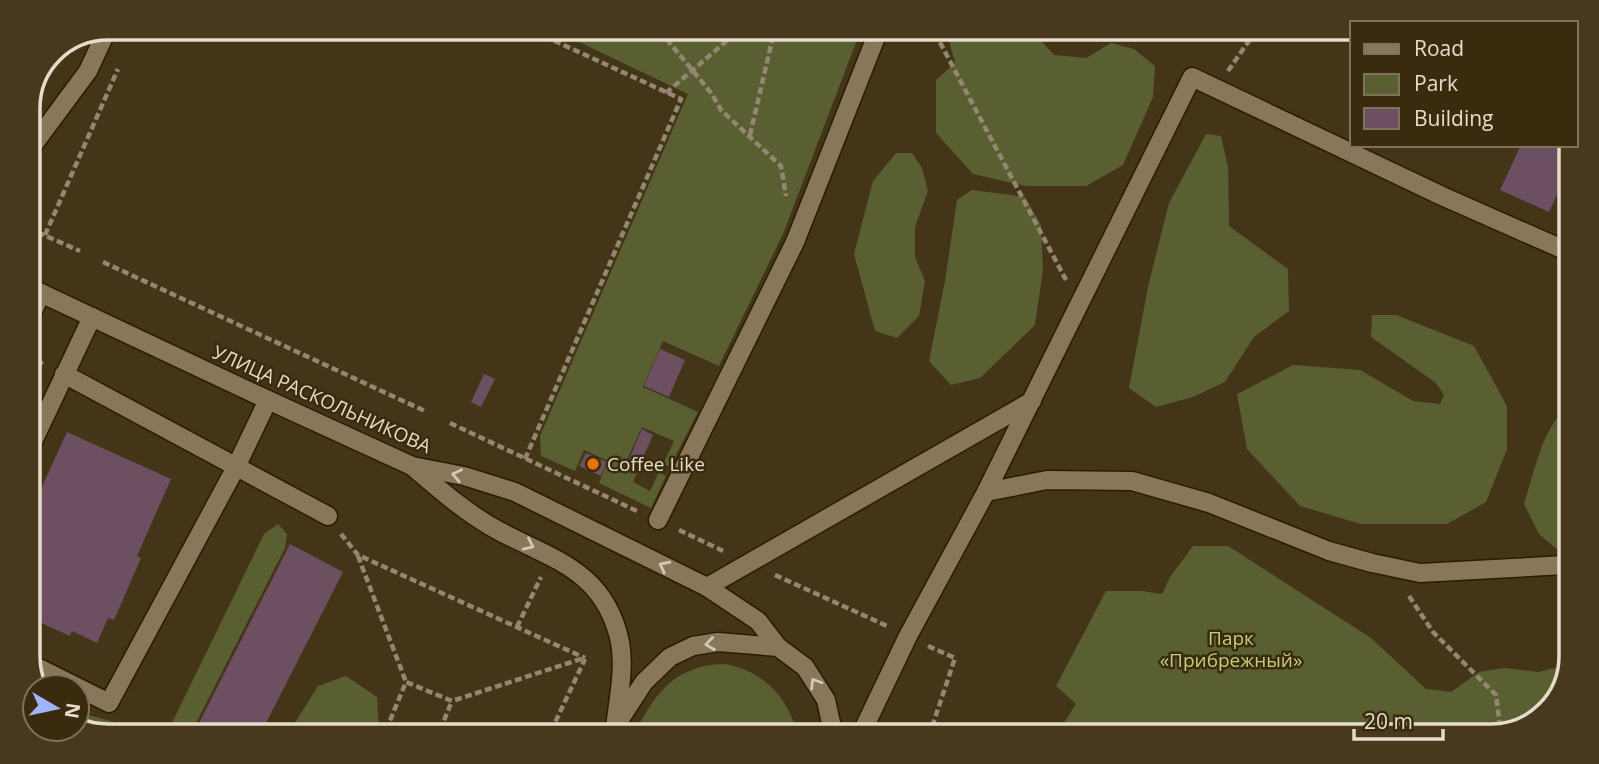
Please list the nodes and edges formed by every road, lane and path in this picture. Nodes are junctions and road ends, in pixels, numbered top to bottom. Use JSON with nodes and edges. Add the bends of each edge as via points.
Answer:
{"nodes":[{"id":1,"x":552,"y":40,"type":"edge"},
{"id":2,"x":667,"y":40,"type":"edge"},
{"id":3,"x":728,"y":40,"type":"edge"},
{"id":4,"x":772,"y":40,"type":"edge"},
{"id":5,"x":875,"y":40,"type":"edge"},
{"id":6,"x":939,"y":40,"type":"edge"},
{"id":7,"x":1250,"y":40,"type":"edge"},
{"id":8,"x":102,"y":41,"type":"edge"},
{"id":9,"x":120,"y":65,"type":"dead end"},
{"id":10,"x":692,"y":70,"type":"junction"},
{"id":11,"x":1215,"y":89,"type":"junction"},
{"id":12,"x":666,"y":93,"type":"junction"},
{"id":13,"x":750,"y":135,"type":"junction"},
{"id":14,"x":40,"y":136,"type":"edge"},
{"id":15,"x":40,"y":233,"type":"edge"},
{"id":16,"x":45,"y":235,"type":"junction"},
{"id":17,"x":795,"y":242,"type":"junction"},
{"id":18,"x":1559,"y":248,"type":"edge"},
{"id":19,"x":80,"y":251,"type":"dead end"},
{"id":20,"x":103,"y":262,"type":"dead end"},
{"id":21,"x":40,"y":292,"type":"edge"},
{"id":22,"x":1079,"y":305,"type":"junction"},
{"id":23,"x":92,"y":317,"type":"junction"},
{"id":24,"x":64,"y":374,"type":"junction"},
{"id":25,"x":268,"y":400,"type":"junction"},
{"id":26,"x":1032,"y":401,"type":"junction"},
{"id":27,"x":427,"y":412,"type":"dead end"},
{"id":28,"x":450,"y":423,"type":"dead end"},
{"id":29,"x":40,"y":426,"type":"edge"},
{"id":30,"x":525,"y":460,"type":"junction"},
{"id":31,"x":412,"y":466,"type":"junction"},
{"id":32,"x":236,"y":467,"type":"junction"},
{"id":33,"x":986,"y":492,"type":"junction"},
{"id":34,"x":328,"y":516,"type":"joint"},
{"id":35,"x":658,"y":520,"type":"junction"},
{"id":36,"x":723,"y":551,"type":"dead end"},
{"id":37,"x":358,"y":555,"type":"junction"},
{"id":38,"x":1559,"y":565,"type":"edge"},
{"id":39,"x":1390,"y":567,"type":"junction"},
{"id":40,"x":545,"y":570,"type":"dead end"},
{"id":41,"x":765,"y":570,"type":"dead end"},
{"id":42,"x":707,"y":587,"type":"junction"},
{"id":43,"x":887,"y":626,"type":"dead end"},
{"id":44,"x":517,"y":627,"type":"junction"},
{"id":45,"x":928,"y":646,"type":"dead end"},
{"id":46,"x":778,"y":647,"type":"junction"},
{"id":47,"x":585,"y":658,"type":"junction"},
{"id":48,"x":42,"y":670,"type":"edge"},
{"id":49,"x":406,"y":681,"type":"junction"},
{"id":50,"x":452,"y":701,"type":"junction"},
{"id":51,"x":1500,"y":723,"type":"edge"},
{"id":52,"x":388,"y":724,"type":"edge"},
{"id":53,"x":442,"y":724,"type":"edge"},
{"id":54,"x":554,"y":724,"type":"edge"},
{"id":55,"x":615,"y":724,"type":"edge"},
{"id":56,"x":617,"y":724,"type":"edge"},
{"id":57,"x":831,"y":724,"type":"edge"},
{"id":58,"x":866,"y":724,"type":"edge"},
{"id":59,"x":933,"y":724,"type":"edge"}],
"edges":[{"from":1,"to":12,"type":"path"},
{"from":2,"to":10,"type":"path"},
{"from":3,"to":10,"type":"path"},
{"from":4,"to":13,"type":"path"},
{"from":5,"to":17,"type":"street"},
{"from":6,"to":22,"type":"path"},
{"from":7,"to":11,"type":"path"},
{"from":8,"to":14,"type":"street","via":[[88,71]]},
{"from":9,"to":16,"type":"path"},
{"from":10,"to":12,"type":"path"},
{"from":10,"to":13,"type":"path","via":[[721,110]]},
{"from":11,"to":18,"type":"street"},
{"from":11,"to":22,"type":"street","via":[[1192,77]]},
{"from":12,"to":30,"type":"path","via":[[681,99]]},
{"from":13,"to":17,"type":"path","via":[[781,166]]},
{"from":15,"to":16,"type":"path"},
{"from":16,"to":19,"type":"path"},
{"from":17,"to":35,"type":"street"},
{"from":20,"to":27,"type":"path"},
{"from":21,"to":23,"type":"street","name":"УЛИЦА РАСКОЛЬНИКОВА"},
{"from":22,"to":26,"type":"street"},
{"from":23,"to":24,"type":"street"},
{"from":23,"to":25,"type":"street","name":"УЛИЦА РАСКОЛЬНИКОВА"},
{"from":24,"to":29,"type":"street"},
{"from":24,"to":32,"type":"street"},
{"from":25,"to":31,"type":"street","name":"УЛИЦА РАСКОЛЬНИКОВА"},
{"from":25,"to":32,"type":"street"},
{"from":26,"to":33,"type":"street"},
{"from":26,"to":42,"type":"street"},
{"from":28,"to":30,"type":"path"},
{"from":30,"to":35,"type":"path"},
{"from":42,"to":31,"type":"street","name":"УЛИЦА РАСКОЛЬНИКОВА","one_way":true,"via":[[515,492]]},
{"from":31,"to":55,"type":"street","one_way":true,"via":[[451,500],[498,530],[552,555],[596,590],[611,614],[620,643]]},
{"from":32,"to":34,"type":"street"},
{"from":32,"to":48,"type":"street","via":[[110,703]]},
{"from":33,"to":39,"type":"street","via":[[1047,480],[1144,483],[1209,503],[1329,551]]},
{"from":33,"to":58,"type":"street"},
{"from":34,"to":37,"type":"path"},
{"from":35,"to":36,"type":"path"},
{"from":37,"to":44,"type":"path"},
{"from":37,"to":49,"type":"path"},
{"from":38,"to":39,"type":"street","via":[[1420,573]]},
{"from":39,"to":51,"type":"path","via":[[1433,632],[1496,695]]},
{"from":40,"to":44,"type":"path"},
{"from":41,"to":43,"type":"path"},
{"from":42,"to":46,"type":"street","name":"УЛИЦА РАСКОЛЬНИКОВА","via":[[758,621]]},
{"from":44,"to":47,"type":"path"},
{"from":45,"to":59,"type":"path","via":[[955,659]]},
{"from":46,"to":56,"type":"street","one_way":true,"via":[[718,642],[670,656],[644,682]]},
{"from":57,"to":46,"type":"street","name":"УЛИЦА РАСКОЛЬНИКОВА","one_way":true,"via":[[826,701],[805,667]]},
{"from":47,"to":50,"type":"path"},
{"from":47,"to":54,"type":"path"},
{"from":49,"to":50,"type":"path"},
{"from":49,"to":52,"type":"path"},
{"from":50,"to":53,"type":"path"}]}
